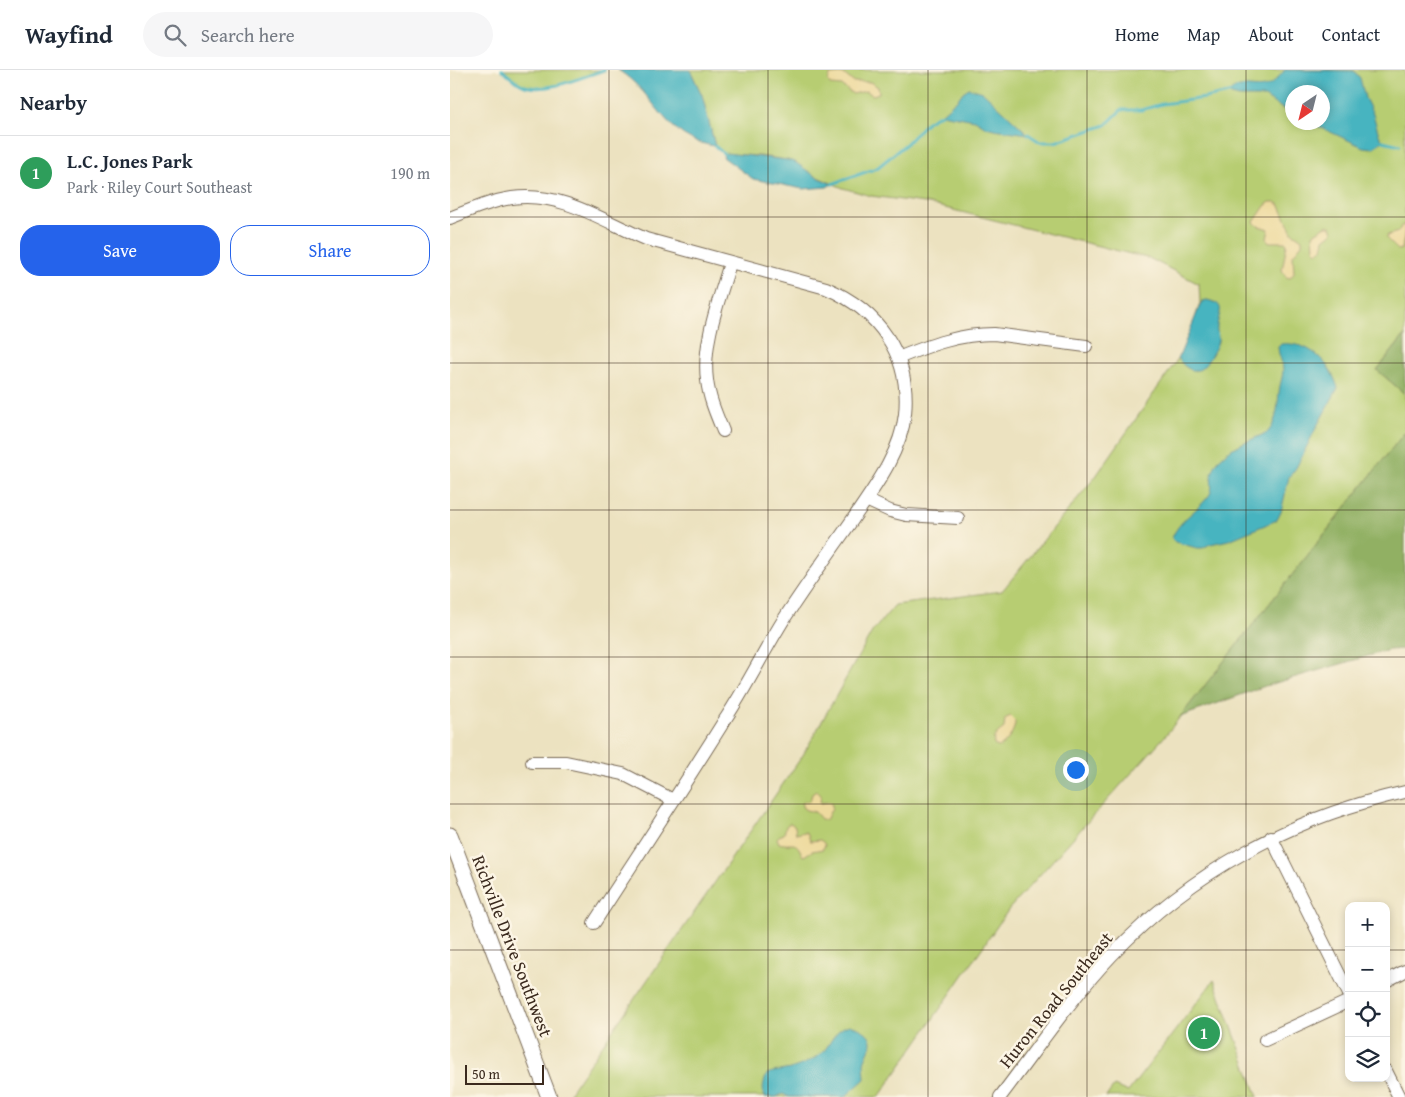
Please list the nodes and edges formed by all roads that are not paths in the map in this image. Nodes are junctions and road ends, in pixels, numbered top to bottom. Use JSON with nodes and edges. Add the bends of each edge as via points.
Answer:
{"nodes":[{"id":1,"x":450,"y":218,"type":"edge"},
{"id":2,"x":730,"y":262,"type":"junction"},
{"id":3,"x":1086,"y":346,"type":"dead end"},
{"id":4,"x":898,"y":358,"type":"junction"},
{"id":5,"x":723,"y":431,"type":"dead end"},
{"id":6,"x":866,"y":500,"type":"junction"},
{"id":7,"x":958,"y":518,"type":"dead end"},
{"id":8,"x":532,"y":762,"type":"dead end"},
{"id":9,"x":1405,"y":792,"type":"edge"},
{"id":10,"x":673,"y":800,"type":"junction"},
{"id":11,"x":450,"y":835,"type":"edge"},
{"id":12,"x":1271,"y":837,"type":"junction"},
{"id":13,"x":594,"y":923,"type":"dead end"},
{"id":14,"x":1405,"y":971,"type":"edge"},
{"id":15,"x":1390,"y":979,"type":"edge"},
{"id":16,"x":1348,"y":992,"type":"edge"},
{"id":17,"x":1345,"y":1002,"type":"edge"},
{"id":18,"x":1265,"y":1040,"type":"dead end"},
{"id":19,"x":1390,"y":1079,"type":"edge"},
{"id":20,"x":549,"y":1097,"type":"edge"},
{"id":21,"x":1000,"y":1097,"type":"edge"},
{"id":22,"x":1399,"y":1097,"type":"edge"}],
"edges":[{"from":1,"to":2,"type":"street","via":[[512,198],[554,199],[646,239]]},
{"from":2,"to":4,"type":"street","via":[[811,283],[847,298],[871,316]]},
{"from":2,"to":5,"type":"street","via":[[706,362],[709,394]]},
{"from":3,"to":4,"type":"street","via":[[978,334],[948,339]]},
{"from":4,"to":6,"type":"street","via":[[904,376],[906,400],[902,430],[894,452]]},
{"from":6,"to":7,"type":"street","via":[[906,515]]},
{"from":6,"to":10,"type":"street","via":[[784,620]]},
{"from":8,"to":10,"type":"street","via":[[566,762],[623,774]]},
{"from":9,"to":12,"type":"street","name":"Huron Road Southeast","via":[[1335,811]]},
{"from":10,"to":13,"type":"street"},
{"from":11,"to":20,"type":"main road","name":"Richville Drive Southwest"},
{"from":12,"to":16,"type":"street"},
{"from":12,"to":21,"type":"street","name":"Huron Road Southeast","via":[[1200,879],[1128,939],[1096,973]]},
{"from":14,"to":15,"type":"street"},
{"from":17,"to":18,"type":"street"},
{"from":19,"to":22,"type":"street"}]}
